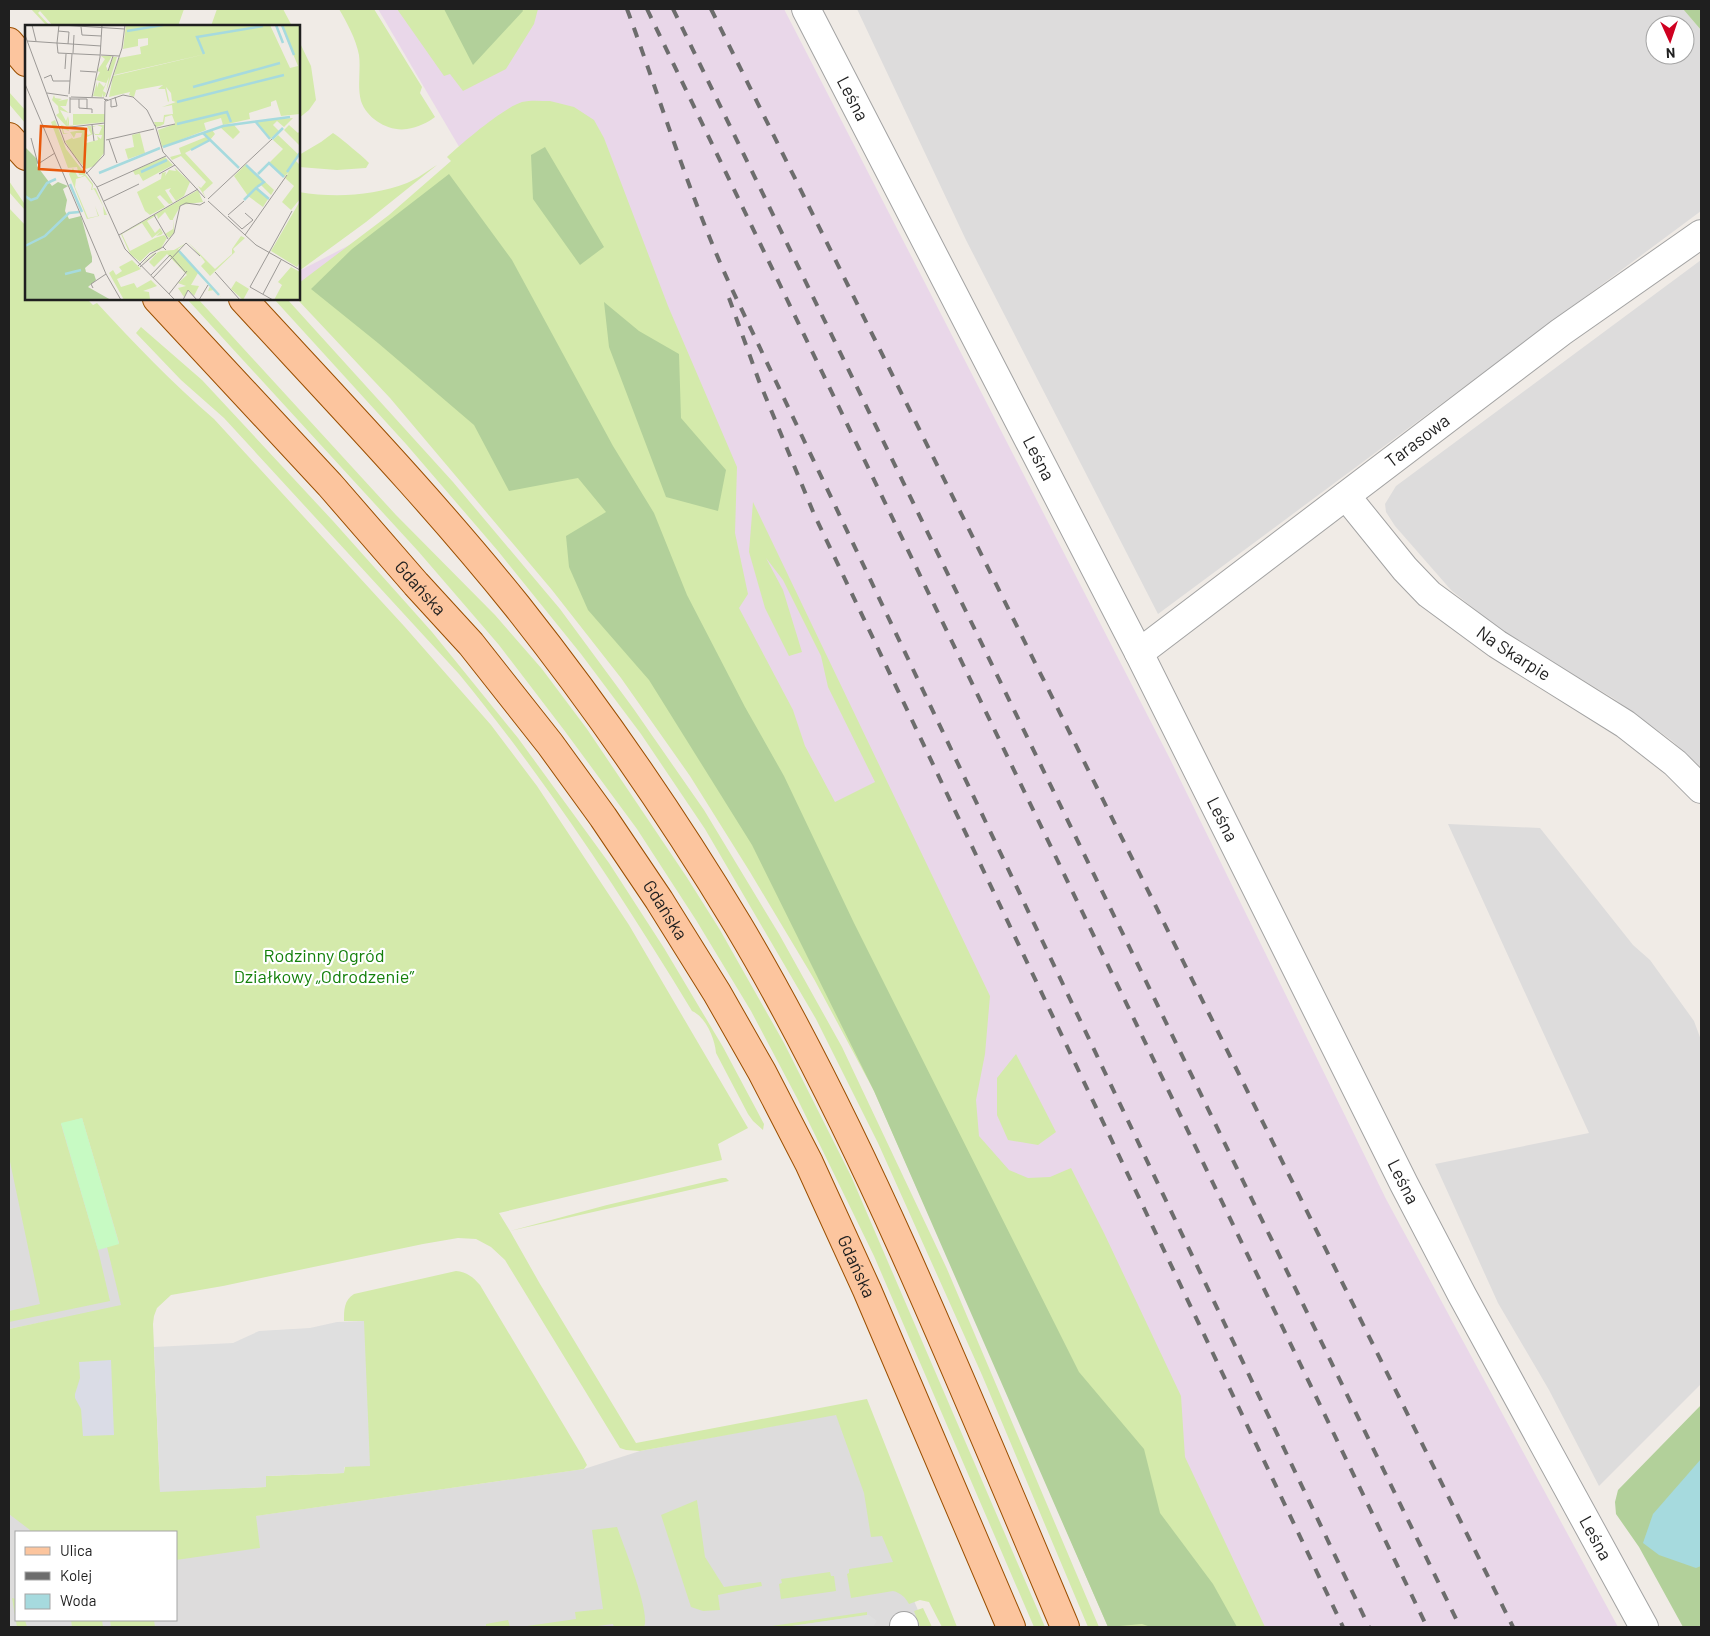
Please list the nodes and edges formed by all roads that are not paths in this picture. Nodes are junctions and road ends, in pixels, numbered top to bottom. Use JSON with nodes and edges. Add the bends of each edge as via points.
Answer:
{"nodes":[{"id":1,"x":806,"y":9,"type":"edge"},
{"id":2,"x":9,"y":42,"type":"edge"},
{"id":3,"x":25,"y":61,"type":"edge"},
{"id":4,"x":9,"y":137,"type":"edge"},
{"id":5,"x":25,"y":155,"type":"edge"},
{"id":6,"x":1701,"y":234,"type":"edge"},
{"id":7,"x":158,"y":300,"type":"edge"},
{"id":8,"x":244,"y":300,"type":"edge"},
{"id":9,"x":1346,"y":496,"type":"junction"},
{"id":10,"x":1139,"y":653,"type":"junction"},
{"id":11,"x":1701,"y":789,"type":"edge"},
{"id":12,"x":1011,"y":1627,"type":"edge"},
{"id":13,"x":1065,"y":1627,"type":"edge"},
{"id":14,"x":1644,"y":1627,"type":"edge"}],
"edges":[{"from":1,"to":10,"type":"street","name":"Leśna"},
{"from":2,"to":3,"type":"main road"},
{"from":4,"to":5,"type":"main road"},
{"from":6,"to":9,"type":"street","name":"Tarasowa","via":[[1562,332]]},
{"from":7,"to":12,"type":"main road","name":"Gdańska","via":[[472,644],[550,744],[659,900],[762,1072],[808,1163]]},
{"from":8,"to":13,"type":"main road","via":[[394,463],[515,603],[578,685],[647,784],[738,924],[858,1151],[969,1399]]},
{"from":9,"to":10,"type":"street","name":"Tarasowa"},
{"from":9,"to":11,"type":"street","name":"Na Skarpie","via":[[1429,594],[1497,644],[1625,724],[1675,763]]},
{"from":10,"to":14,"type":"street","name":"Leśna","via":[[1457,1286]]}]}
